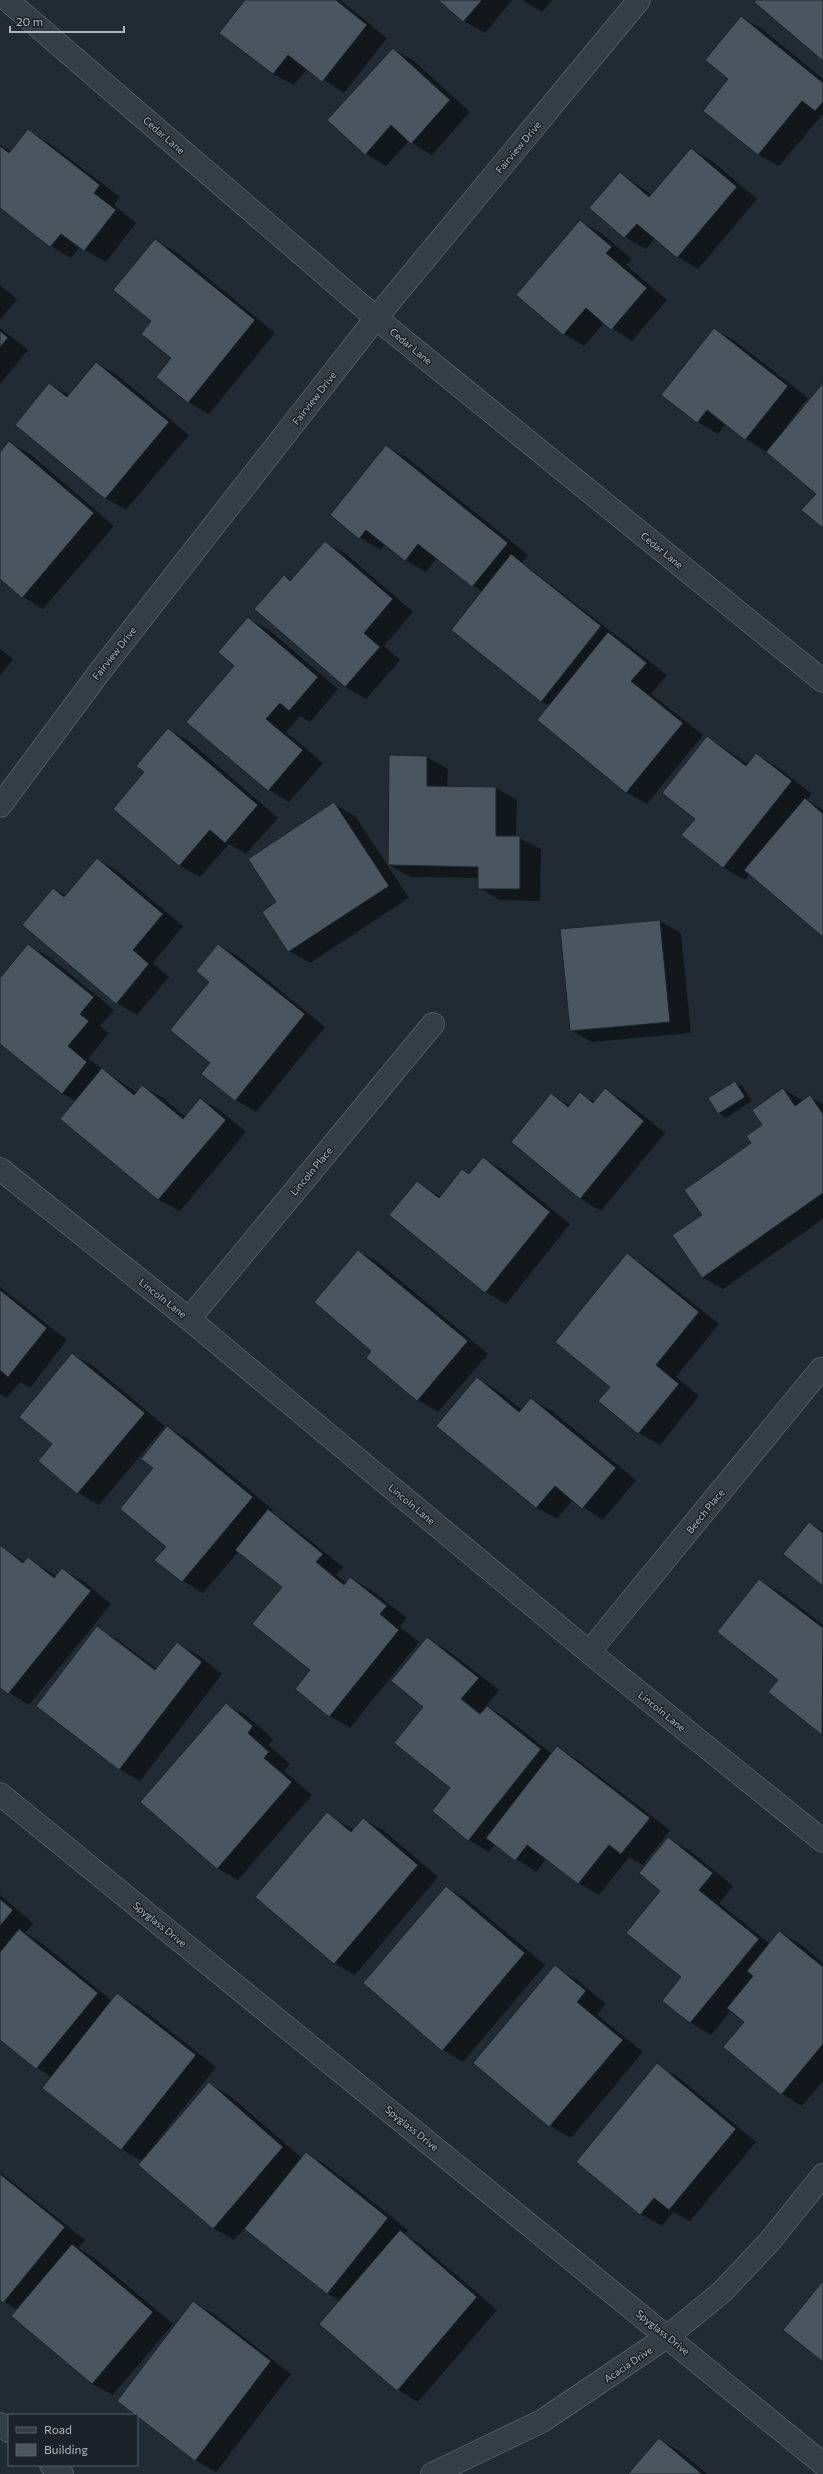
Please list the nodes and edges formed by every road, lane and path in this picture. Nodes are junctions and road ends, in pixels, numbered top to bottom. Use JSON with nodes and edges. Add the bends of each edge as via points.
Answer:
{"nodes":[{"id":1,"x":7,"y":0,"type":"edge"},
{"id":2,"x":639,"y":0,"type":"edge"},
{"id":3,"x":376,"y":318,"type":"junction"},
{"id":4,"x":823,"y":681,"type":"edge"},
{"id":5,"x":0,"y":806,"type":"edge"},
{"id":6,"x":433,"y":1024,"type":"dead end"},
{"id":7,"x":0,"y":1169,"type":"edge"},
{"id":8,"x":189,"y":1319,"type":"junction"},
{"id":9,"x":821,"y":1369,"type":"dead end"},
{"id":10,"x":589,"y":1652,"type":"junction"},
{"id":11,"x":0,"y":1794,"type":"edge"},
{"id":12,"x":823,"y":1841,"type":"edge"},
{"id":13,"x":823,"y":2175,"type":"edge"},
{"id":14,"x":668,"y":2336,"type":"junction"},
{"id":15,"x":0,"y":2424,"type":"edge"},
{"id":16,"x":8,"y":2430,"type":"edge"},
{"id":17,"x":823,"y":2464,"type":"edge"},
{"id":18,"x":52,"y":2466,"type":"edge"},
{"id":19,"x":62,"y":2474,"type":"edge"},
{"id":20,"x":432,"y":2474,"type":"edge"}],
"edges":[{"from":1,"to":3,"type":"street","name":"Cedar Lane"},
{"from":2,"to":3,"type":"street","name":"Fairview Drive"},
{"from":3,"to":4,"type":"street","name":"Cedar Lane"},
{"from":3,"to":5,"type":"street","name":"Fairview Drive","via":[[101,670]]},
{"from":6,"to":8,"type":"street","name":"Lincoln Place"},
{"from":7,"to":8,"type":"street","name":"Lincoln Lane"},
{"from":8,"to":10,"type":"street","name":"Lincoln Lane"},
{"from":9,"to":10,"type":"street","name":"Beech Place"},
{"from":10,"to":12,"type":"street","name":"Lincoln Lane"},
{"from":11,"to":14,"type":"street","name":"Spyglass Drive"},
{"from":13,"to":14,"type":"street","name":"Acacia Drive","via":[[770,2241],[722,2292]]},
{"from":14,"to":17,"type":"street","name":"Spyglass Drive"},
{"from":14,"to":20,"type":"street","name":"Acacia Drive","via":[[542,2421]]},
{"from":15,"to":16,"type":"street"},
{"from":18,"to":19,"type":"street"}]}
